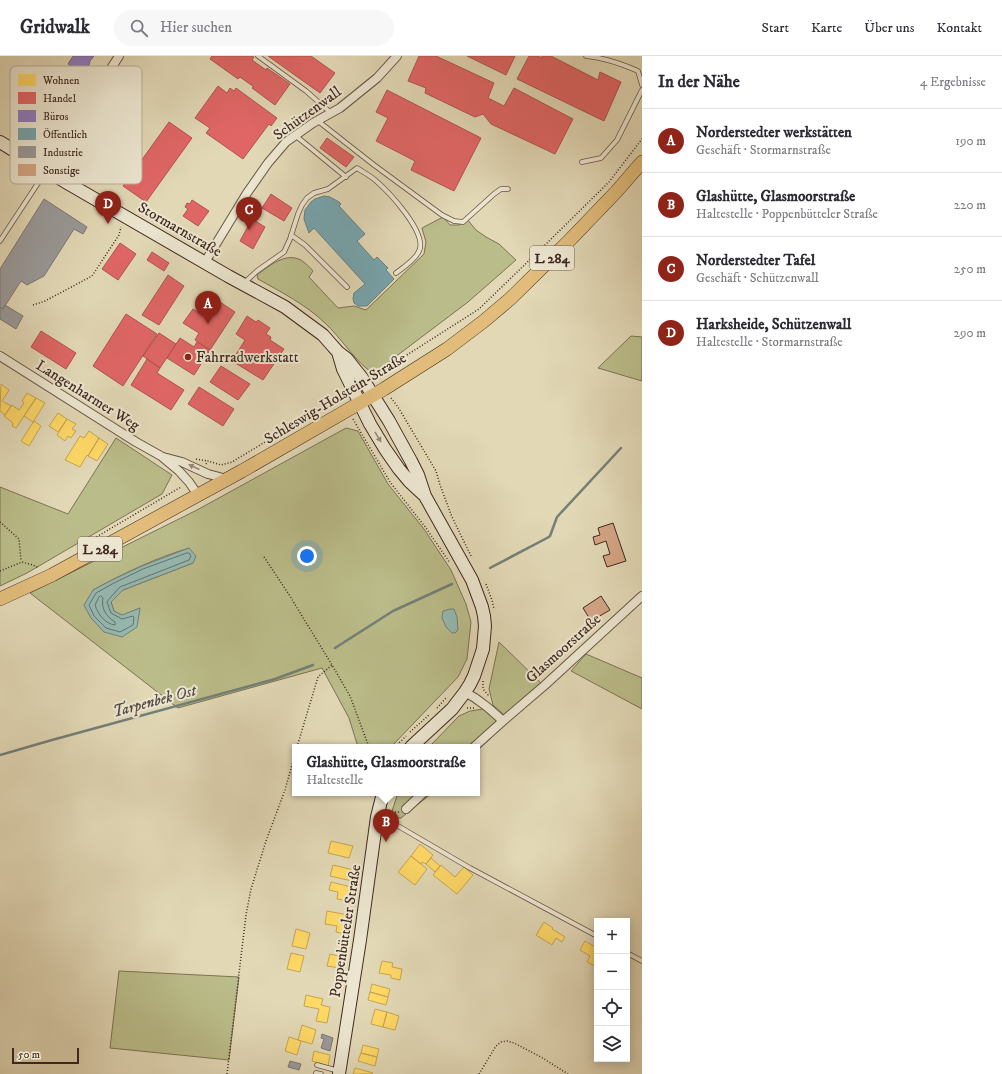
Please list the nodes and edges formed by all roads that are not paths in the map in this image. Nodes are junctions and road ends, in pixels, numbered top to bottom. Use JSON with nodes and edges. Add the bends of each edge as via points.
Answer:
{"nodes":[{"id":1,"x":119,"y":56,"type":"edge"},
{"id":2,"x":258,"y":56,"type":"edge"},
{"id":3,"x":396,"y":56,"type":"edge"},
{"id":4,"x":586,"y":56,"type":"edge"},
{"id":5,"x":113,"y":66,"type":"edge"},
{"id":6,"x":642,"y":85,"type":"edge"},
{"id":7,"x":642,"y":90,"type":"edge"},
{"id":8,"x":331,"y":113,"type":"junction"},
{"id":9,"x":318,"y":121,"type":"junction"},
{"id":10,"x":295,"y":135,"type":"junction"},
{"id":11,"x":0,"y":142,"type":"edge"},
{"id":12,"x":10,"y":148,"type":"edge"},
{"id":13,"x":582,"y":162,"type":"dead end"},
{"id":14,"x":642,"y":162,"type":"edge"},
{"id":15,"x":346,"y":176,"type":"junction"},
{"id":16,"x":37,"y":184,"type":"edge"},
{"id":17,"x":70,"y":184,"type":"edge"},
{"id":18,"x":508,"y":189,"type":"dead end"},
{"id":19,"x":291,"y":235,"type":"junction"},
{"id":20,"x":0,"y":242,"type":"edge"},
{"id":21,"x":205,"y":262,"type":"junction"},
{"id":22,"x":396,"y":273,"type":"dead end"},
{"id":23,"x":244,"y":284,"type":"junction"},
{"id":24,"x":347,"y":287,"type":"dead end"},
{"id":25,"x":338,"y":352,"type":"junction"},
{"id":26,"x":0,"y":356,"type":"edge"},
{"id":27,"x":372,"y":396,"type":"junction"},
{"id":28,"x":354,"y":406,"type":"junction"},
{"id":29,"x":160,"y":456,"type":"junction"},
{"id":30,"x":227,"y":479,"type":"junction"},
{"id":31,"x":198,"y":495,"type":"junction"},
{"id":32,"x":425,"y":496,"type":"junction"},
{"id":33,"x":642,"y":596,"type":"edge"},
{"id":34,"x":0,"y":599,"type":"edge"},
{"id":35,"x":466,"y":692,"type":"junction"},
{"id":36,"x":503,"y":721,"type":"junction"},
{"id":37,"x":414,"y":744,"type":"edge"},
{"id":38,"x":477,"y":744,"type":"edge"},
{"id":39,"x":383,"y":796,"type":"edge"},
{"id":40,"x":420,"y":796,"type":"edge"},
{"id":41,"x":406,"y":808,"type":"road end"},
{"id":42,"x":382,"y":815,"type":"junction"},
{"id":43,"x":594,"y":934,"type":"edge"},
{"id":44,"x":629,"y":954,"type":"edge"},
{"id":45,"x":642,"y":961,"type":"edge"},
{"id":46,"x":317,"y":1065,"type":"dead end"},
{"id":47,"x":316,"y":1072,"type":"dead end"},
{"id":48,"x":339,"y":1073,"type":"edge"},
{"id":49,"x":321,"y":1074,"type":"edge"}],
"edges":[{"from":1,"to":5,"type":"street"},
{"from":2,"to":8,"type":"lane"},
{"from":3,"to":8,"type":"street","name":"Schützenwall","via":[[377,78]]},
{"from":4,"to":6,"type":"lane","via":[[619,63],[638,71]]},
{"from":7,"to":13,"type":"lane","via":[[617,140],[601,158]]},
{"from":8,"to":9,"type":"street","name":"Schützenwall"},
{"from":9,"to":10,"type":"street","name":"Schützenwall"},
{"from":9,"to":18,"type":"lane","via":[[454,222],[463,222],[494,194]]},
{"from":10,"to":15,"type":"lane"},
{"from":10,"to":21,"type":"street","name":"Schützenwall","via":[[268,163]]},
{"from":11,"to":12,"type":"main road","name":"Stormarnstraße"},
{"from":14,"to":27,"type":"main road","name":"Schleswig-Holstein-Straße","number":"L 284","via":[[567,243],[484,321]]},
{"from":15,"to":19,"type":"lane","via":[[328,190],[314,192],[306,198]]},
{"from":15,"to":22,"type":"lane","via":[[357,168],[375,180],[409,216],[420,242],[419,252]]},
{"from":16,"to":20,"type":"lane"},
{"from":17,"to":21,"type":"main road","name":"Stormarnstraße"},
{"from":19,"to":23,"type":"lane","via":[[284,252],[257,271]]},
{"from":19,"to":24,"type":"lane","via":[[305,245]]},
{"from":21,"to":23,"type":"main road","name":"Stormarnstraße"},
{"from":23,"to":25,"type":"main road","name":"Stormarnstraße","via":[[285,307],[313,327]]},
{"from":25,"to":27,"type":"main road","name":"Stormarnstraße","via":[[362,378]]},
{"from":25,"to":28,"type":"main road","name":"Stormarnstraße","via":[[351,384]]},
{"from":26,"to":29,"type":"street","name":"Langenharmer Weg"},
{"from":27,"to":28,"type":"main road","name":"Schleswig-Holstein-Straße","number":"L 284"},
{"from":27,"to":32,"type":"main road","via":[[411,461]]},
{"from":28,"to":30,"type":"main road","name":"Schleswig-Holstein-Straße","number":"L 284"},
{"from":28,"to":32,"type":"main road","one_way":true,"via":[[370,424],[399,469]]},
{"from":30,"to":29,"type":"street","name":"Langenharmer Weg","one_way":true},
{"from":29,"to":31,"type":"street","name":"Langenharmer Weg","via":[[179,471]]},
{"from":30,"to":31,"type":"main road","name":"Schleswig-Holstein-Straße","number":"L 284"},
{"from":31,"to":34,"type":"main road","name":"Schleswig-Holstein-Straße","number":"L 284","via":[[52,575]]},
{"from":32,"to":35,"type":"main road","via":[[472,580],[484,616],[482,649]]},
{"from":33,"to":36,"type":"street","name":"Glasmoorstraße"},
{"from":35,"to":36,"type":"street"},
{"from":35,"to":37,"type":"main road","via":[[452,709]]},
{"from":36,"to":38,"type":"street","name":"Glasmoorstraße"},
{"from":39,"to":42,"type":"main road","name":"Poppenbütteler Straße"},
{"from":40,"to":41,"type":"street"},
{"from":42,"to":43,"type":"lane","via":[[470,868]]},
{"from":42,"to":48,"type":"main road","name":"Poppenbütteler Straße"},
{"from":44,"to":45,"type":"lane"},
{"from":46,"to":48,"type":"lane"},
{"from":47,"to":49,"type":"lane"}]}
